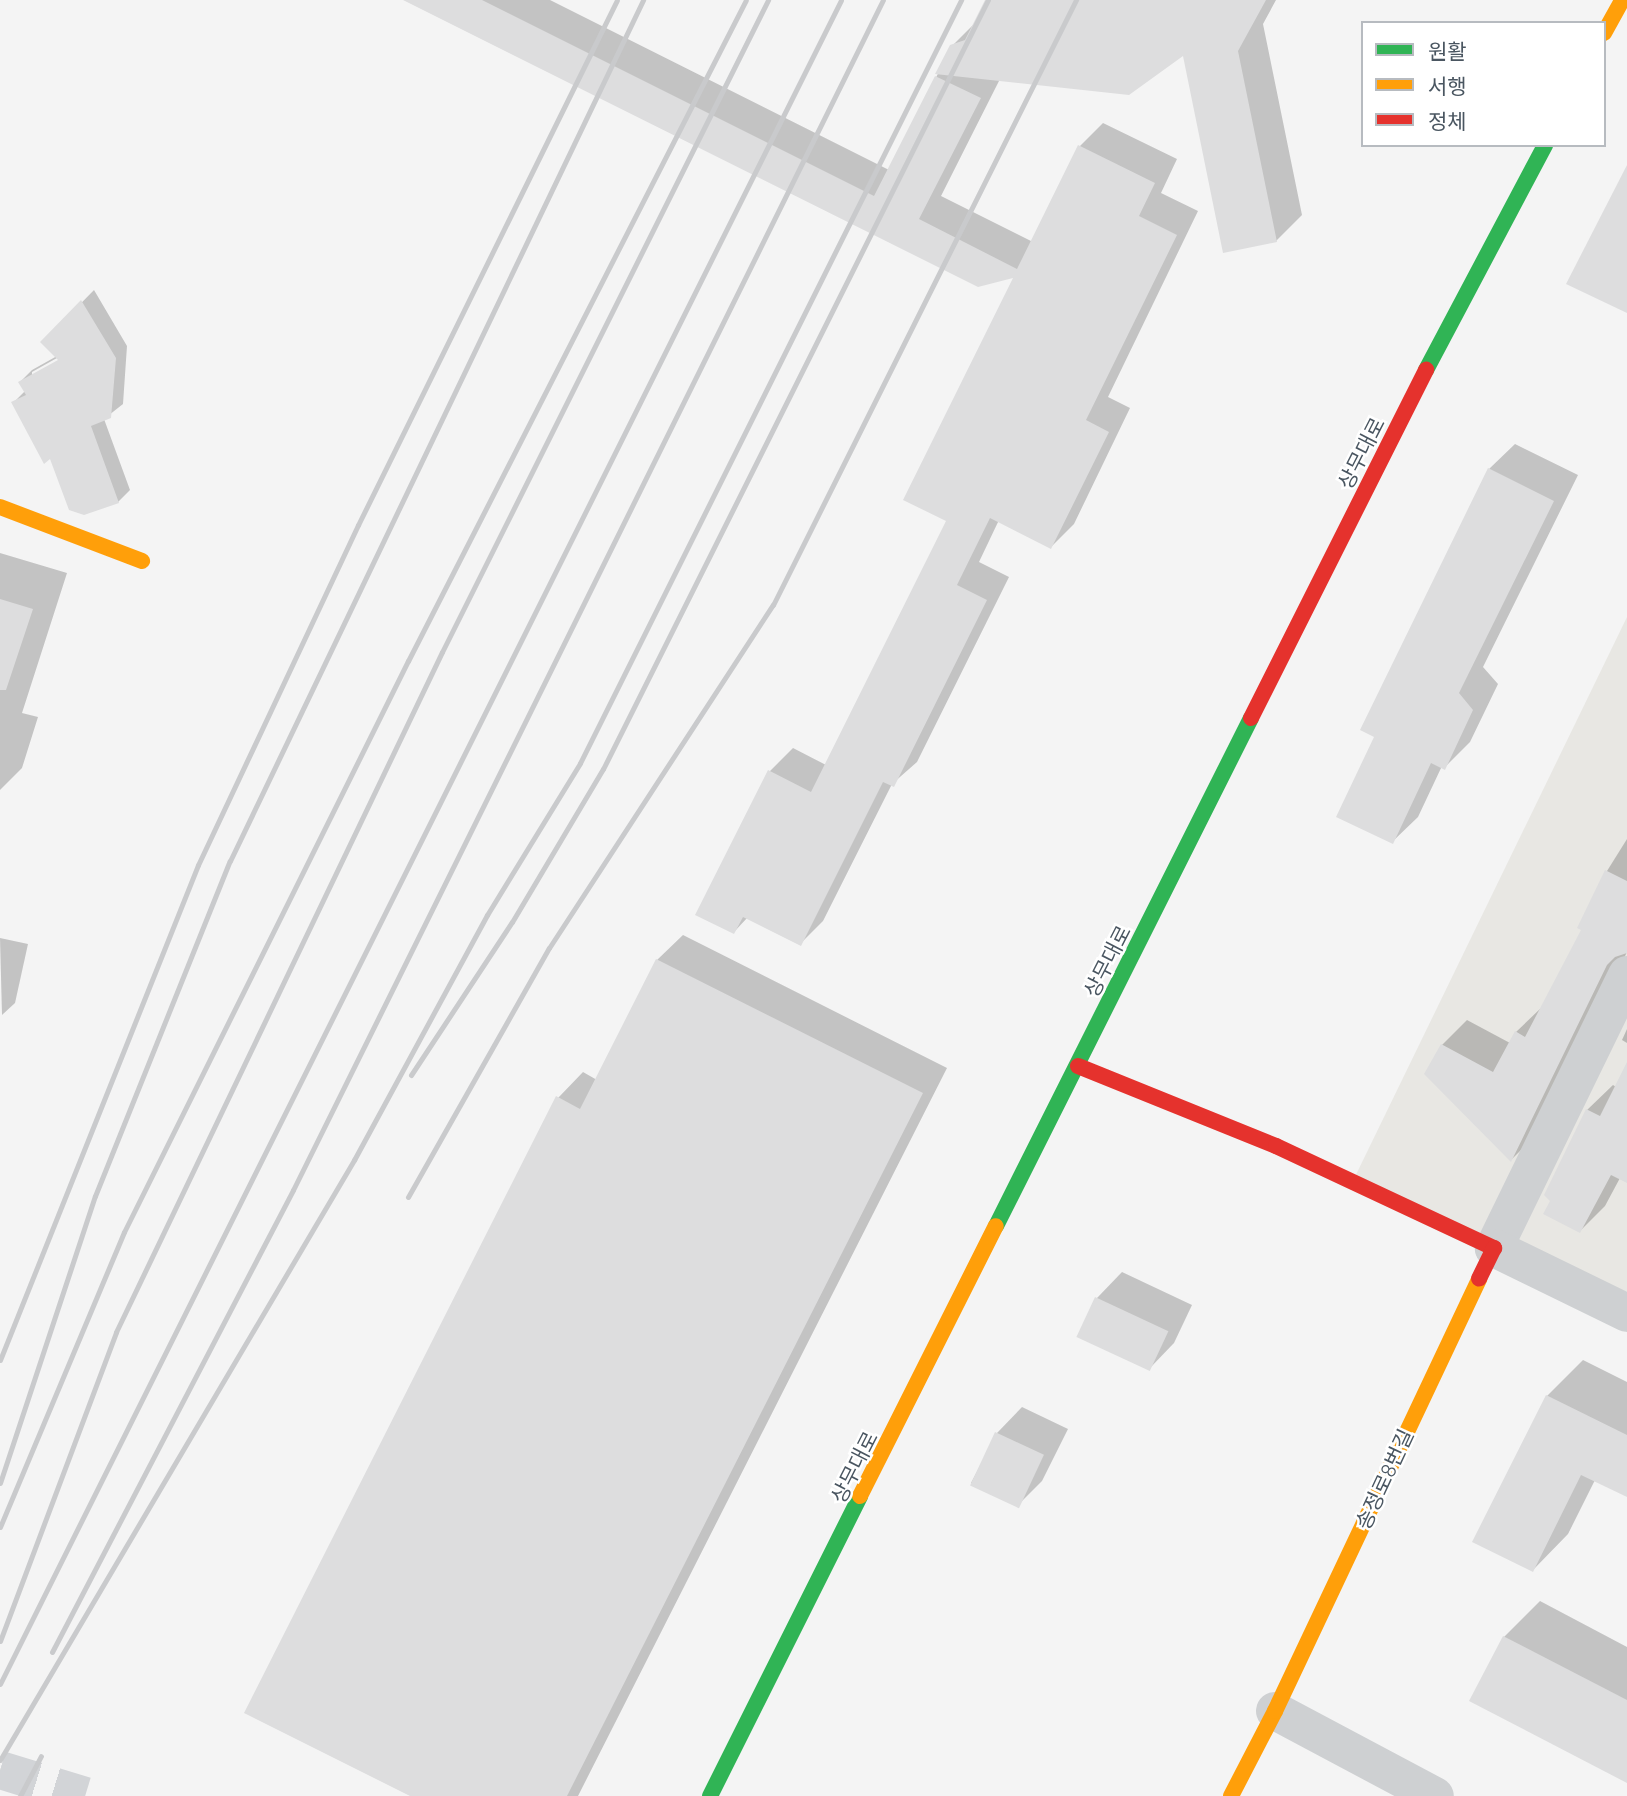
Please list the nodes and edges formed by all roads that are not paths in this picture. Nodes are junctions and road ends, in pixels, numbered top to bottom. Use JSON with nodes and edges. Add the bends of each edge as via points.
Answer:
{"nodes":[{"id":1,"x":1622,"y":0,"type":"edge"},
{"id":2,"x":1606,"y":29,"type":"edge"},
{"id":3,"x":1544,"y":147,"type":"edge"},
{"id":4,"x":0,"y":507,"type":"edge"},
{"id":5,"x":142,"y":561,"type":"dead end"},
{"id":6,"x":1627,"y":975,"type":"edge"},
{"id":7,"x":1078,"y":1066,"type":"junction"},
{"id":8,"x":1494,"y":1248,"type":"junction"},
{"id":9,"x":1627,"y":1313,"type":"edge"},
{"id":10,"x":1275,"y":1711,"type":"junction"},
{"id":11,"x":710,"y":1796,"type":"edge"},
{"id":12,"x":1231,"y":1796,"type":"edge"},
{"id":13,"x":1434,"y":1796,"type":"edge"}],
"edges":[{"from":1,"to":2,"type":"main road"},
{"from":3,"to":7,"type":"main road","name":"상무대로","via":[[1409,402]]},
{"from":4,"to":5,"type":"main road"},
{"from":6,"to":8,"type":"street","name":"송정로8번길"},
{"from":7,"to":8,"type":"main road","via":[[1276,1146]]},
{"from":7,"to":11,"type":"main road","name":"상무대로"},
{"from":8,"to":9,"type":"street"},
{"from":8,"to":10,"type":"main road","name":"송정로8번길"},
{"from":10,"to":12,"type":"main road","name":"송정로8번길"},
{"from":10,"to":13,"type":"street"}]}
